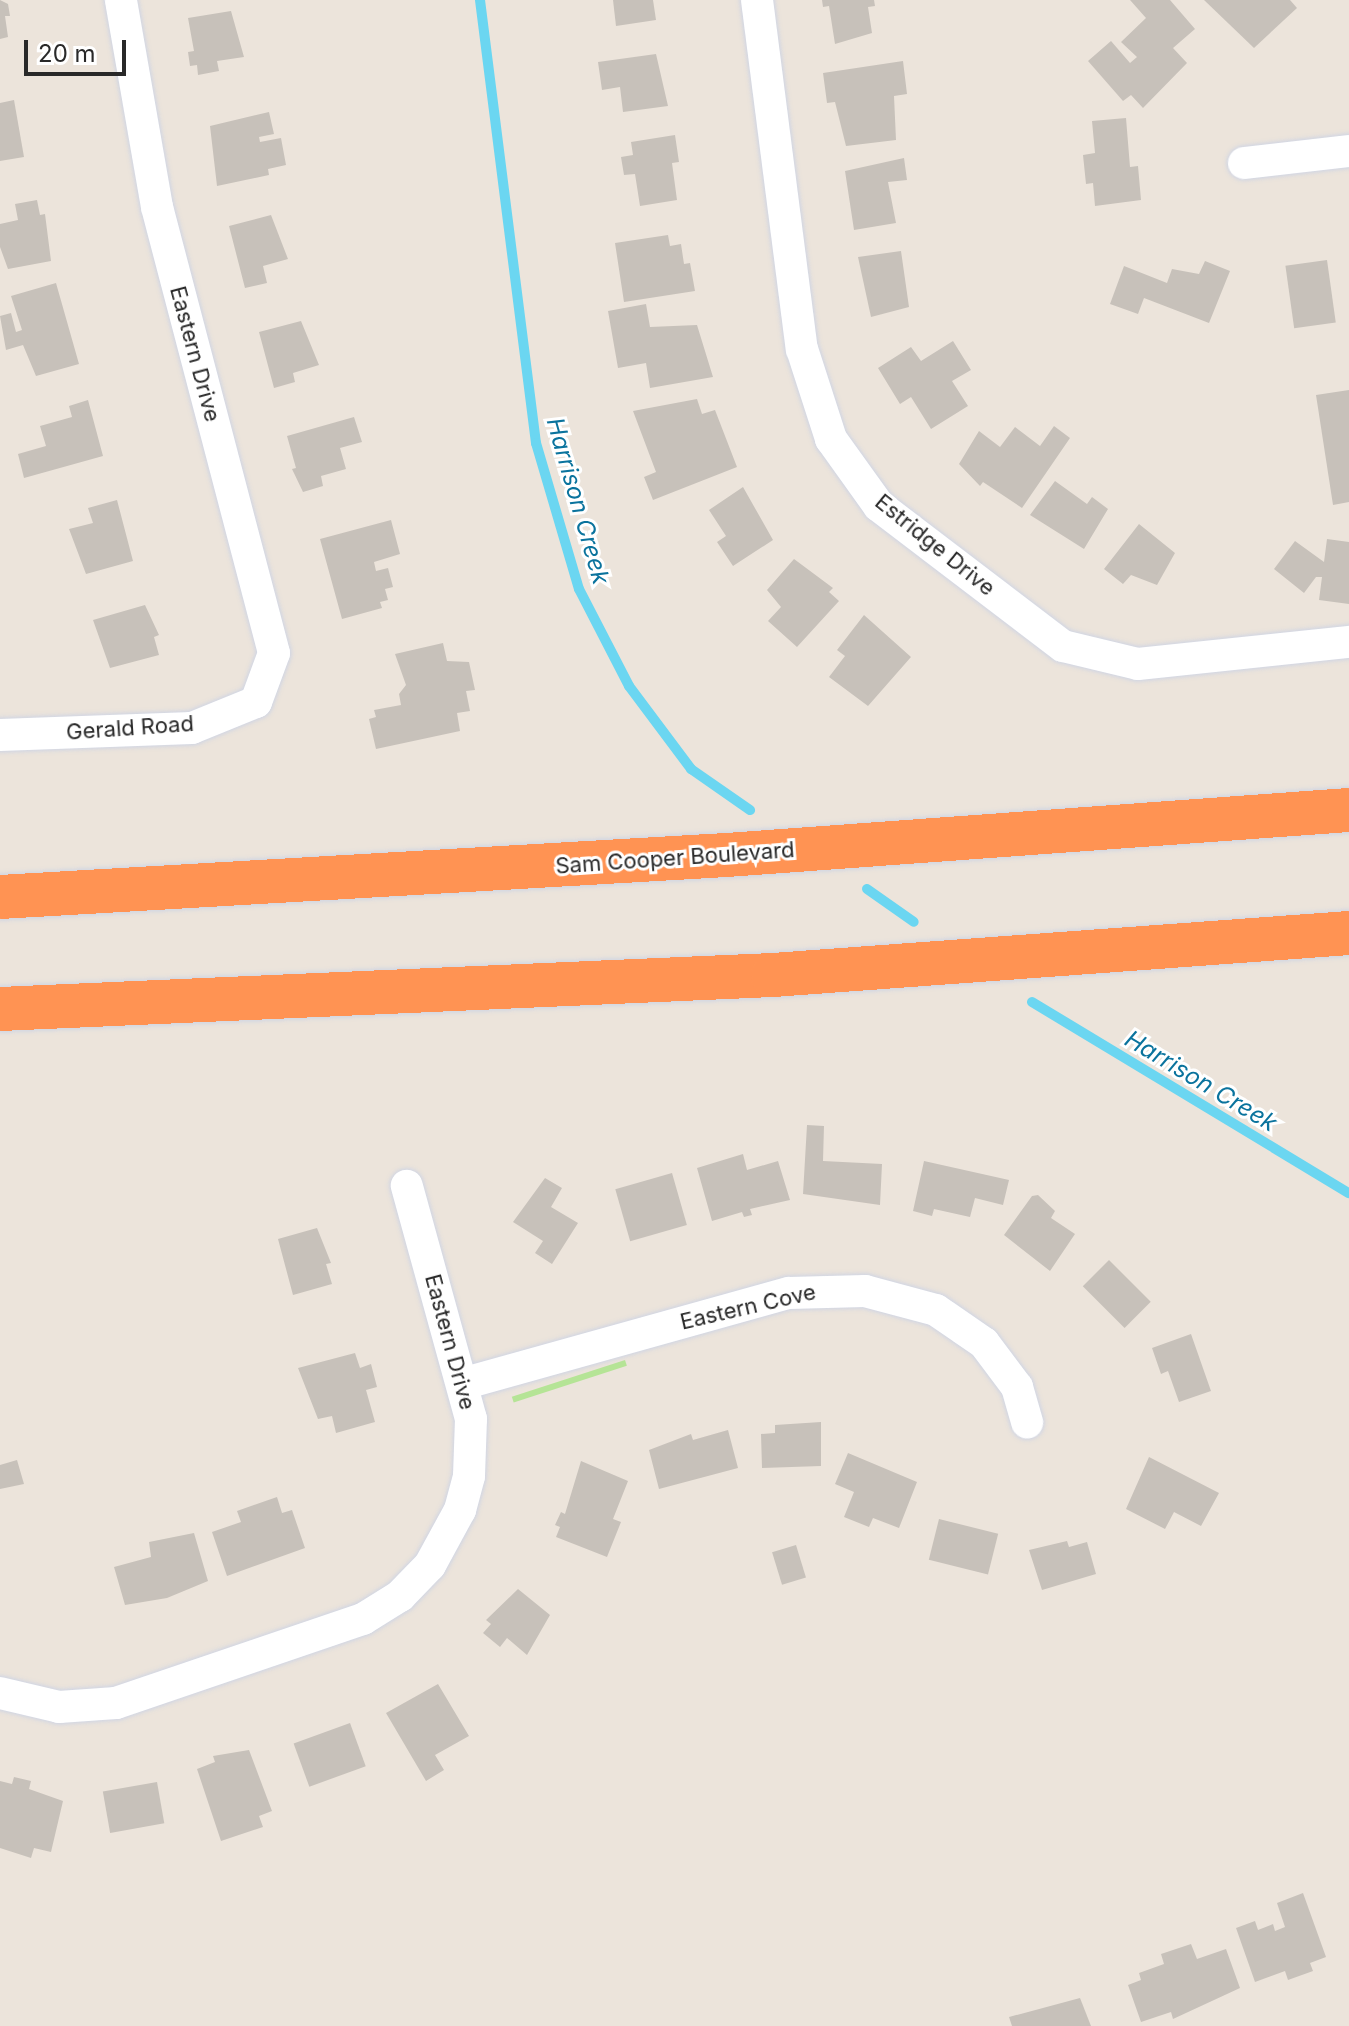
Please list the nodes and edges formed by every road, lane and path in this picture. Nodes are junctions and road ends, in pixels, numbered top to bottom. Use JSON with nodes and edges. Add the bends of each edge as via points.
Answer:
{"nodes":[{"id":1,"x":121,"y":0,"type":"edge"},
{"id":2,"x":757,"y":0,"type":"edge"},
{"id":3,"x":1349,"y":151,"type":"edge"},
{"id":4,"x":1244,"y":163,"type":"dead end"},
{"id":5,"x":1349,"y":642,"type":"edge"},
{"id":6,"x":256,"y":702,"type":"joint"},
{"id":7,"x":0,"y":735,"type":"edge"},
{"id":8,"x":1349,"y":810,"type":"edge"},
{"id":9,"x":0,"y":897,"type":"edge"},
{"id":10,"x":1349,"y":933,"type":"edge"},
{"id":11,"x":0,"y":1009,"type":"edge"},
{"id":12,"x":407,"y":1186,"type":"dead end"},
{"id":13,"x":462,"y":1384,"type":"junction"},
{"id":14,"x":1027,"y":1423,"type":"dead end"},
{"id":15,"x":0,"y":1693,"type":"edge"}],
"edges":[{"from":1,"to":6,"type":"street","name":"Eastern Drive","via":[[157,207],[274,653]]},
{"from":2,"to":5,"type":"street","name":"Estridge Drive","via":[[802,349],[831,439],[879,506],[1063,646],[1138,664]]},
{"from":3,"to":4,"type":"street"},
{"from":6,"to":7,"type":"street","name":"Gerald Road","via":[[192,728]]},
{"from":8,"to":9,"type":"highway","name":"Sam Cooper Boulevard","via":[[727,855]]},
{"from":10,"to":11,"type":"highway","via":[[773,975]]},
{"from":12,"to":13,"type":"street","name":"Eastern Drive"},
{"from":13,"to":14,"type":"street","name":"Eastern Cove","via":[[789,1293],[865,1291],[936,1310],[984,1343],[1017,1387]]},
{"from":13,"to":15,"type":"street","name":"Eastern Drive","via":[[471,1419],[469,1476],[460,1510],[430,1565],[400,1596],[363,1619],[116,1703],[83,1708],[36,1704]]}]}
